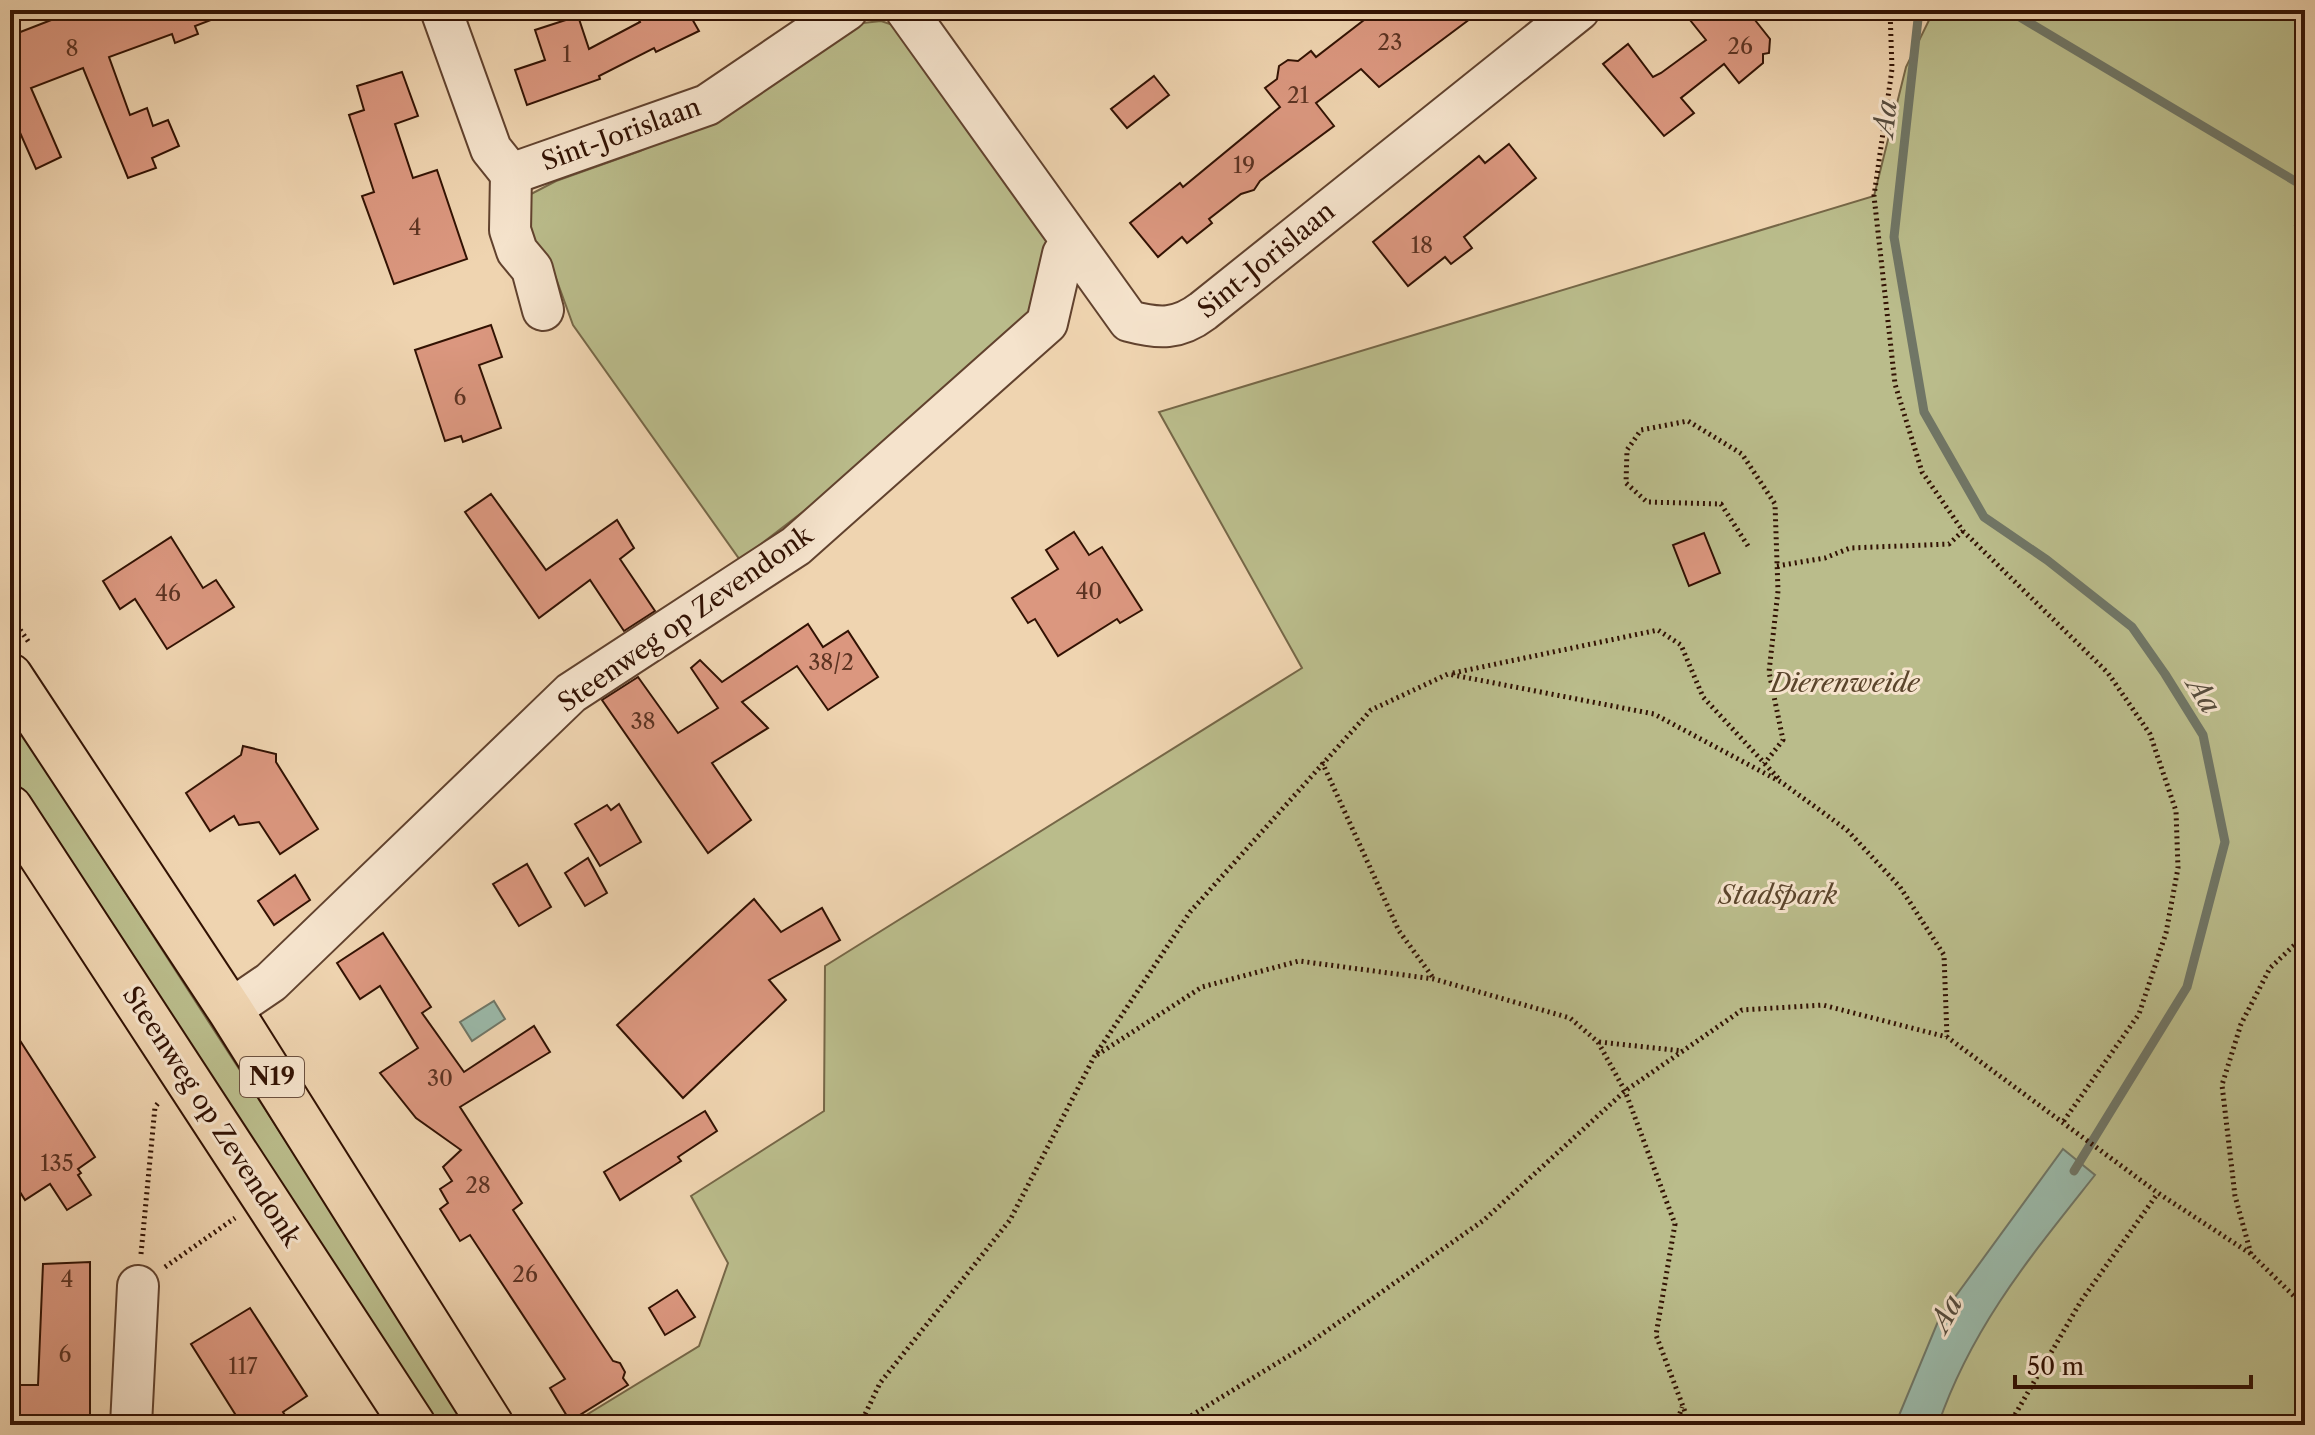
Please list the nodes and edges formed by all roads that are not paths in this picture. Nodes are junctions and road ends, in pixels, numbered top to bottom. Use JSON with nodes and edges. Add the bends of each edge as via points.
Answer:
{"nodes":[{"id":1,"x":441,"y":10,"type":"edge"},
{"id":2,"x":847,"y":10,"type":"edge"},
{"id":3,"x":906,"y":10,"type":"edge"},
{"id":4,"x":1579,"y":10,"type":"edge"},
{"id":5,"x":511,"y":174,"type":"junction"},
{"id":6,"x":1074,"y":245,"type":"junction"},
{"id":7,"x":543,"y":310,"type":"dead end"},
{"id":8,"x":10,"y":676,"type":"edge"},
{"id":9,"x":10,"y":808,"type":"edge"},
{"id":10,"x":230,"y":1010,"type":"junction"},
{"id":11,"x":138,"y":1286,"type":"road end"},
{"id":12,"x":131,"y":1425,"type":"edge"},
{"id":13,"x":413,"y":1425,"type":"edge"},
{"id":14,"x":491,"y":1425,"type":"edge"}],
"edges":[{"from":1,"to":5,"type":"street","name":"Sint-Jorislaan","via":[[491,149]]},
{"from":2,"to":5,"type":"street","name":"Sint-Jorislaan","via":[[707,105]]},
{"from":3,"to":6,"type":"street","name":"Sint-Jorislaan"},
{"from":4,"to":6,"type":"street","name":"Sint-Jorislaan","via":[[1184,325],[1150,327],[1129,321]]},
{"from":5,"to":7,"type":"street","name":"Sint-Jorislaan","via":[[510,230],[517,251],[532,269]]},
{"from":6,"to":10,"type":"street","name":"Steenweg op Zevendonk","via":[[1063,254],[1047,323],[796,546],[571,693],[271,982]]},
{"from":8,"to":10,"type":"main road","number":"N19"},
{"from":9,"to":13,"type":"main road","name":"Steenweg op Zevendonk","number":"N19"},
{"from":10,"to":14,"type":"main road","number":"N19"},
{"from":11,"to":12,"type":"street"}]}
